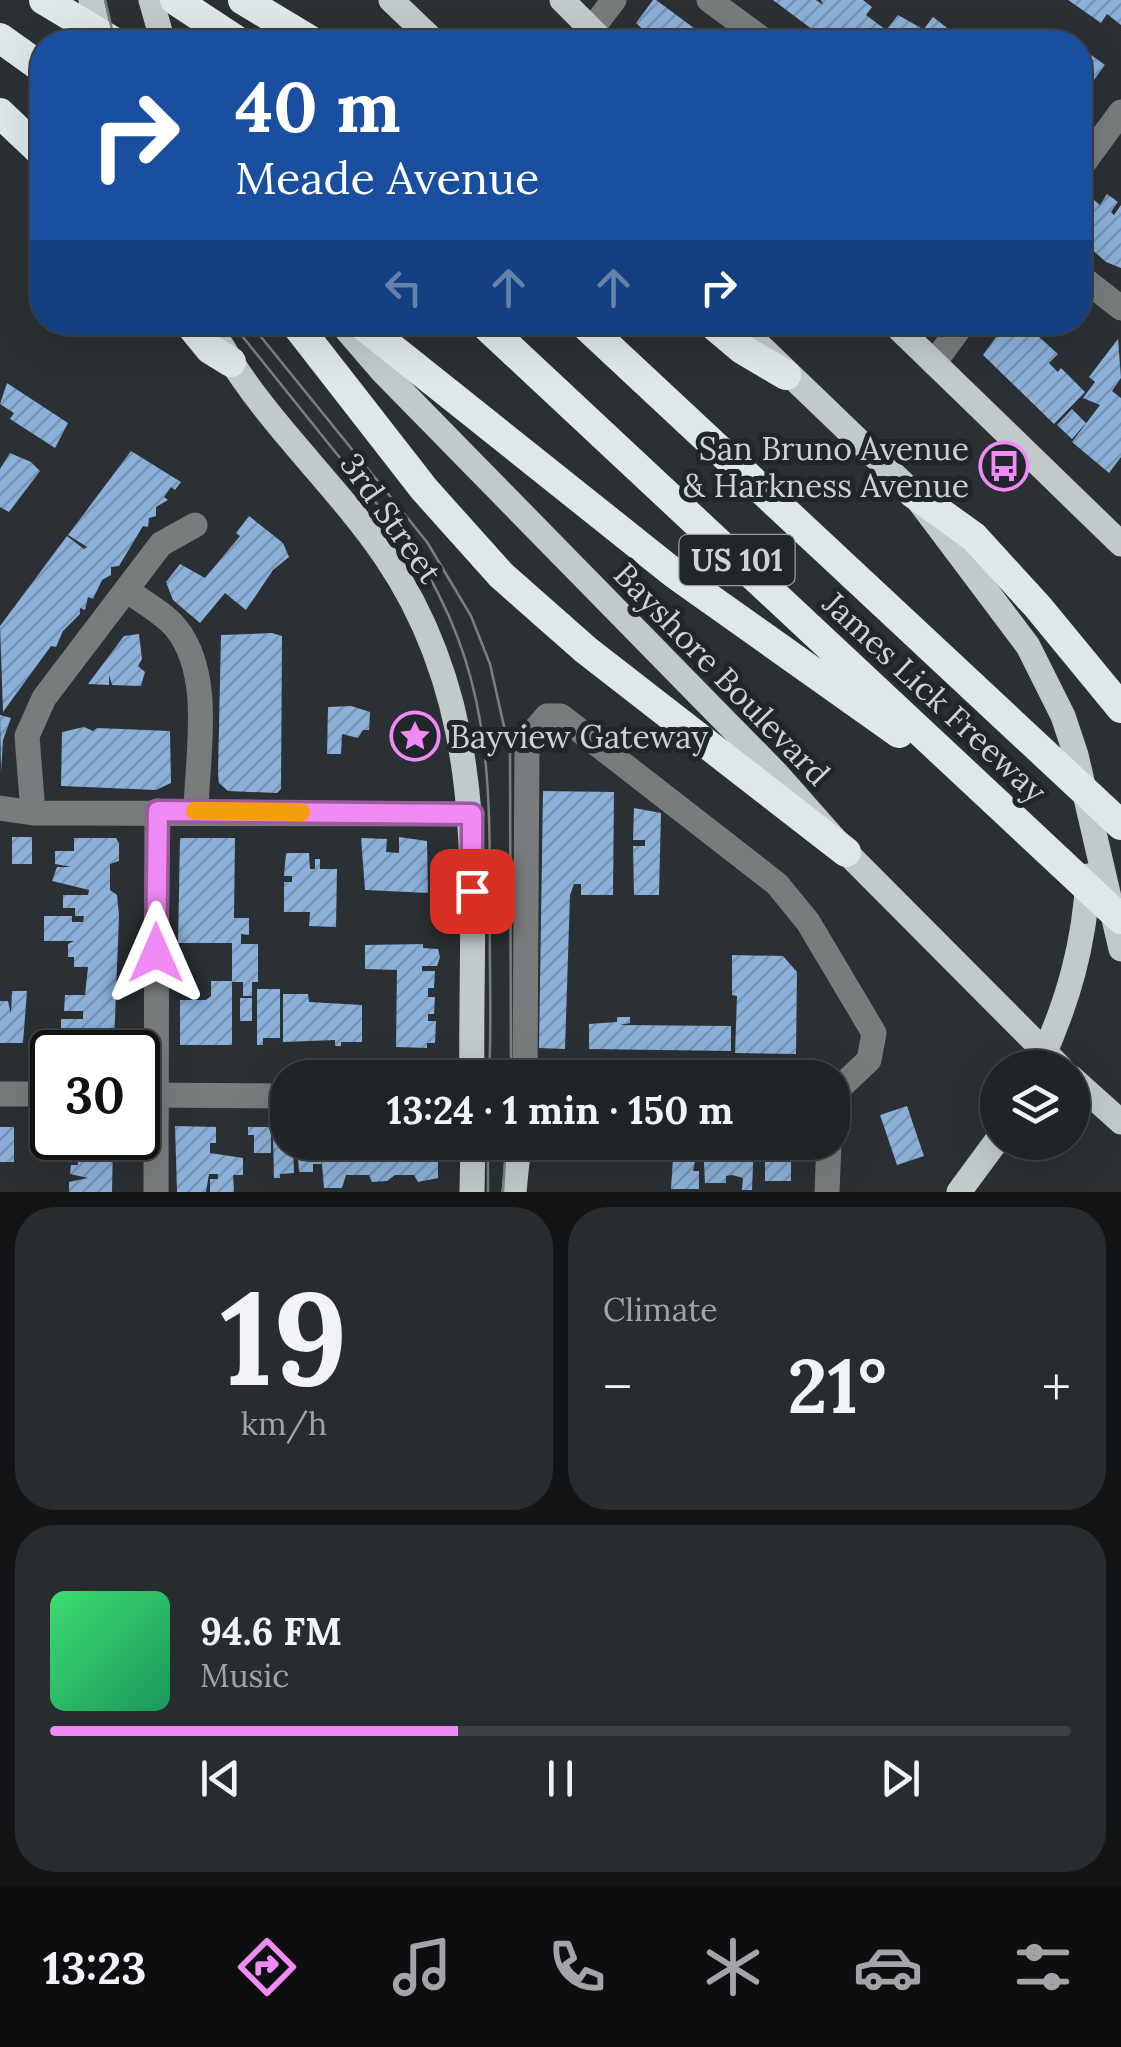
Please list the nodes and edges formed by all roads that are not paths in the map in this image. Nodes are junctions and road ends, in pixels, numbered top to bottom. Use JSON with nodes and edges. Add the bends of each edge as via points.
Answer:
{"nodes":[{"id":1,"x":44,"y":0,"type":"edge"},
{"id":2,"x":91,"y":0,"type":"edge"},
{"id":3,"x":151,"y":0,"type":"edge"},
{"id":4,"x":175,"y":0,"type":"edge"},
{"id":5,"x":243,"y":0,"type":"edge"},
{"id":6,"x":391,"y":0,"type":"edge"},
{"id":7,"x":562,"y":0,"type":"edge"},
{"id":8,"x":614,"y":0,"type":"edge"},
{"id":9,"x":709,"y":0,"type":"edge"},
{"id":10,"x":94,"y":30,"type":"edge"},
{"id":11,"x":98,"y":30,"type":"edge"},
{"id":12,"x":160,"y":30,"type":"edge"},
{"id":13,"x":221,"y":30,"type":"edge"},
{"id":14,"x":293,"y":30,"type":"edge"},
{"id":15,"x":422,"y":30,"type":"edge"},
{"id":16,"x":592,"y":30,"type":"edge"},
{"id":17,"x":601,"y":30,"type":"edge"},
{"id":18,"x":750,"y":30,"type":"edge"},
{"id":19,"x":0,"y":38,"type":"edge"},
{"id":20,"x":30,"y":59,"type":"edge"},
{"id":21,"x":1121,"y":112,"type":"edge"},
{"id":22,"x":0,"y":113,"type":"edge"},
{"id":23,"x":30,"y":142,"type":"edge"},
{"id":24,"x":1092,"y":152,"type":"edge"},
{"id":25,"x":1092,"y":285,"type":"edge"},
{"id":26,"x":1121,"y":308,"type":"edge"},
{"id":27,"x":199,"y":335,"type":"edge"},
{"id":28,"x":214,"y":335,"type":"edge"},
{"id":29,"x":304,"y":335,"type":"edge"},
{"id":30,"x":352,"y":335,"type":"edge"},
{"id":31,"x":375,"y":335,"type":"edge"},
{"id":32,"x":496,"y":335,"type":"edge"},
{"id":33,"x":596,"y":335,"type":"edge"},
{"id":34,"x":725,"y":335,"type":"edge"},
{"id":35,"x":748,"y":335,"type":"edge"},
{"id":36,"x":905,"y":335,"type":"edge"},
{"id":37,"x":954,"y":335,"type":"edge"},
{"id":38,"x":232,"y":362,"type":"junction"},
{"id":39,"x":934,"y":363,"type":"junction"},
{"id":40,"x":786,"y":375,"type":"junction"},
{"id":41,"x":913,"y":493,"type":"junction"},
{"id":42,"x":195,"y":524,"type":"dead end"},
{"id":43,"x":1121,"y":544,"type":"edge"},
{"id":44,"x":127,"y":590,"type":"junction"},
{"id":45,"x":1121,"y":708,"type":"edge"},
{"id":46,"x":1076,"y":755,"type":"junction"},
{"id":47,"x":0,"y":808,"type":"edge"},
{"id":48,"x":1002,"y":808,"type":"junction"},
{"id":49,"x":158,"y":811,"type":"junction"},
{"id":50,"x":196,"y":811,"type":"junction"},
{"id":51,"x":33,"y":812,"type":"junction"},
{"id":52,"x":472,"y":814,"type":"junction"},
{"id":53,"x":1121,"y":825,"type":"edge"},
{"id":54,"x":846,"y":852,"type":"junction"},
{"id":55,"x":1121,"y":918,"type":"edge"},
{"id":56,"x":1121,"y":949,"type":"edge"},
{"id":57,"x":149,"y":1030,"type":"edge"},
{"id":58,"x":1043,"y":1050,"type":"edge"},
{"id":59,"x":1045,"y":1050,"type":"edge"},
{"id":60,"x":472,"y":1060,"type":"edge"},
{"id":61,"x":525,"y":1060,"type":"edge"},
{"id":62,"x":850,"y":1078,"type":"edge"},
{"id":63,"x":1090,"y":1093,"type":"edge"},
{"id":64,"x":0,"y":1094,"type":"edge"},
{"id":65,"x":30,"y":1094,"type":"edge"},
{"id":66,"x":160,"y":1095,"type":"edge"},
{"id":67,"x":270,"y":1096,"type":"edge"},
{"id":68,"x":1121,"y":1122,"type":"edge"},
{"id":69,"x":153,"y":1160,"type":"edge"},
{"id":70,"x":473,"y":1160,"type":"edge"},
{"id":71,"x":517,"y":1160,"type":"edge"},
{"id":72,"x":828,"y":1160,"type":"edge"},
{"id":73,"x":983,"y":1160,"type":"edge"},
{"id":74,"x":156,"y":1192,"type":"edge"},
{"id":75,"x":472,"y":1192,"type":"edge"},
{"id":76,"x":514,"y":1192,"type":"edge"},
{"id":77,"x":827,"y":1192,"type":"edge"},
{"id":78,"x":960,"y":1192,"type":"edge"}],
"edges":[{"from":1,"to":10,"type":"highway"},
{"from":2,"to":11,"type":"main road"},
{"from":3,"to":12,"type":"main road"},
{"from":4,"to":13,"type":"highway"},
{"from":5,"to":14,"type":"highway"},
{"from":6,"to":15,"type":"main road"},
{"from":7,"to":16,"type":"main road"},
{"from":8,"to":17,"type":"street"},
{"from":9,"to":18,"type":"street"},
{"from":19,"to":20,"type":"highway"},
{"from":21,"to":24,"type":"street"},
{"from":22,"to":23,"type":"highway"},
{"from":25,"to":26,"type":"street"},
{"from":27,"to":38,"type":"highway"},
{"from":28,"to":38,"type":"main road","name":"3rd Street"},
{"from":29,"to":54,"type":"highway","via":[[424,490],[501,575],[586,650]]},
{"from":30,"to":54,"type":"main road","name":"Bayshore Boulevard"},
{"from":31,"to":48,"type":"highway","via":[[675,574]]},
{"from":32,"to":48,"type":"highway","name":"James Lick Freeway","number":"US 101"},
{"from":33,"to":53,"type":"highway","name":"James Lick Freeway","number":"US 101"},
{"from":34,"to":40,"type":"highway"},
{"from":35,"to":40,"type":"main road"},
{"from":36,"to":39,"type":"main road"},
{"from":37,"to":39,"type":"street"},
{"from":38,"to":52,"type":"main road","name":"3rd Street","via":[[357,518],[411,599],[463,740]]},
{"from":39,"to":43,"type":"main road"},
{"from":40,"to":41,"type":"main road"},
{"from":41,"to":45,"type":"highway","via":[[974,538]]},
{"from":41,"to":46,"type":"main road","via":[[1018,630],[1047,680]]},
{"from":42,"to":44,"type":"street","via":[[161,544]]},
{"from":44,"to":50,"type":"street","via":[[175,627],[191,652],[198,681]]},
{"from":44,"to":51,"type":"street","via":[[44,698],[27,736]]},
{"from":46,"to":56,"type":"main road"},
{"from":46,"to":59,"type":"main road","via":[[1085,806],[1086,916],[1070,988]]},
{"from":47,"to":51,"type":"street"},
{"from":48,"to":55,"type":"highway","name":"James Lick Freeway","number":"US 101"},
{"from":49,"to":50,"type":"street"},
{"from":49,"to":51,"type":"street"},
{"from":49,"to":57,"type":"street"},
{"from":50,"to":52,"type":"street"},
{"from":52,"to":60,"type":"main road","name":"3rd Street"},
{"from":54,"to":58,"type":"main road","name":"Bayshore Boulevard"},
{"from":61,"to":62,"type":"street","via":[[528,740],[547,716],[574,722],[757,864],[808,922],[874,1033],[869,1060]]},
{"from":63,"to":68,"type":"main road"},
{"from":64,"to":65,"type":"street"},
{"from":66,"to":67,"type":"street"},
{"from":69,"to":74,"type":"street"},
{"from":70,"to":75,"type":"main road"},
{"from":71,"to":76,"type":"main road"},
{"from":72,"to":77,"type":"street"},
{"from":73,"to":78,"type":"main road"}]}
